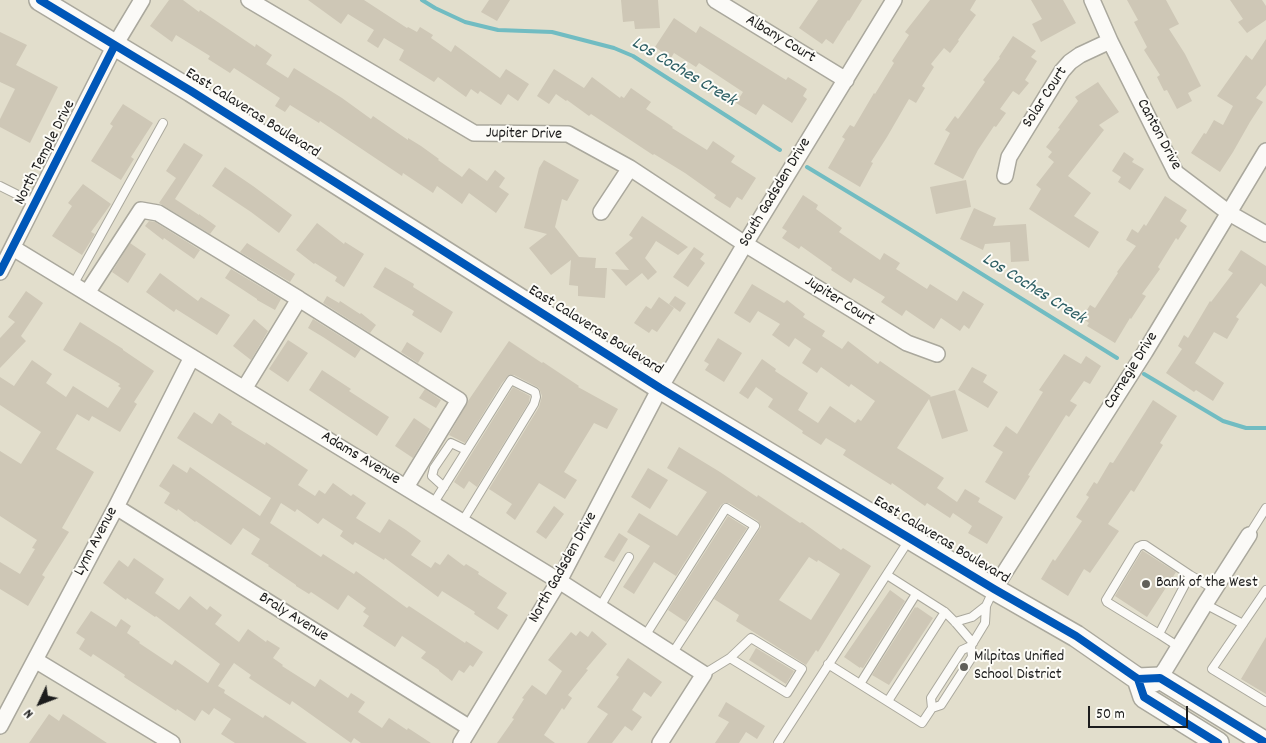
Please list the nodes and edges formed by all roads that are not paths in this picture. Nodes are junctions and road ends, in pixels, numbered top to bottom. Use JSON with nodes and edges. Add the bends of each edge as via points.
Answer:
{"nodes":[{"id":1,"x":40,"y":0,"type":"edge"},
{"id":2,"x":142,"y":0,"type":"edge"},
{"id":3,"x":249,"y":0,"type":"edge"},
{"id":4,"x":715,"y":0,"type":"edge"},
{"id":5,"x":894,"y":0,"type":"edge"},
{"id":6,"x":1092,"y":0,"type":"edge"},
{"id":7,"x":1110,"y":41,"type":"junction"},
{"id":8,"x":115,"y":46,"type":"junction"},
{"id":9,"x":846,"y":80,"type":"junction"},
{"id":10,"x":163,"y":123,"type":"dead end"},
{"id":11,"x":1266,"y":151,"type":"edge"},
{"id":12,"x":630,"y":168,"type":"junction"},
{"id":13,"x":1005,"y":176,"type":"dead end"},
{"id":14,"x":0,"y":186,"type":"edge"},
{"id":15,"x":36,"y":204,"type":"junction"},
{"id":16,"x":601,"y":212,"type":"dead end"},
{"id":17,"x":1229,"y":213,"type":"junction"},
{"id":18,"x":1266,"y":234,"type":"edge"},
{"id":19,"x":745,"y":244,"type":"junction"},
{"id":20,"x":13,"y":248,"type":"junction"},
{"id":21,"x":0,"y":272,"type":"edge"},
{"id":22,"x":73,"y":285,"type":"junction"},
{"id":23,"x":87,"y":293,"type":"junction"},
{"id":24,"x":299,"y":299,"type":"junction"},
{"id":25,"x":937,"y":354,"type":"dead end"},
{"id":26,"x":192,"y":357,"type":"junction"},
{"id":27,"x":660,"y":388,"type":"junction"},
{"id":28,"x":244,"y":389,"type":"junction"},
{"id":29,"x":466,"y":450,"type":"junction"},
{"id":30,"x":406,"y":487,"type":"junction"},
{"id":31,"x":444,"y":487,"type":"junction"},
{"id":32,"x":433,"y":504,"type":"junction"},
{"id":33,"x":116,"y":507,"type":"junction"},
{"id":34,"x":1266,"y":508,"type":"edge"},
{"id":35,"x":462,"y":522,"type":"junction"},
{"id":36,"x":1249,"y":535,"type":"joint"},
{"id":37,"x":910,"y":538,"type":"junction"},
{"id":38,"x":629,"y":557,"type":"dead end"},
{"id":39,"x":887,"y":575,"type":"junction"},
{"id":40,"x":1190,"y":575,"type":"junction"},
{"id":41,"x":560,"y":580,"type":"junction"},
{"id":42,"x":1214,"y":589,"type":"junction"},
{"id":43,"x":1266,"y":590,"type":"edge"},
{"id":44,"x":916,"y":594,"type":"junction"},
{"id":45,"x":990,"y":598,"type":"junction"},
{"id":46,"x":1205,"y":604,"type":"junction"},
{"id":47,"x":600,"y":607,"type":"junction"},
{"id":48,"x":945,"y":612,"type":"junction"},
{"id":49,"x":955,"y":622,"type":"junction"},
{"id":50,"x":1243,"y":624,"type":"junction"},
{"id":51,"x":1159,"y":634,"type":"junction"},
{"id":52,"x":645,"y":636,"type":"junction"},
{"id":53,"x":972,"y":645,"type":"junction"},
{"id":54,"x":1179,"y":647,"type":"junction"},
{"id":55,"x":672,"y":654,"type":"junction"},
{"id":56,"x":730,"y":658,"type":"junction"},
{"id":57,"x":36,"y":660,"type":"junction"},
{"id":58,"x":828,"y":664,"type":"junction"},
{"id":59,"x":704,"y":674,"type":"junction"},
{"id":60,"x":1160,"y":678,"type":"junction"},
{"id":61,"x":860,"y":684,"type":"junction"},
{"id":62,"x":1141,"y":688,"type":"junction"},
{"id":63,"x":888,"y":701,"type":"junction"},
{"id":64,"x":1266,"y":702,"type":"edge"},
{"id":65,"x":932,"y":708,"type":"junction"},
{"id":66,"x":0,"y":726,"type":"edge"},
{"id":67,"x":470,"y":728,"type":"junction"},
{"id":68,"x":172,"y":743,"type":"edge"},
{"id":69,"x":461,"y":743,"type":"edge"},
{"id":70,"x":660,"y":743,"type":"edge"},
{"id":71,"x":778,"y":743,"type":"edge"},
{"id":72,"x":1218,"y":743,"type":"edge"},
{"id":73,"x":1266,"y":743,"type":"edge"}],
"edges":[{"from":1,"to":8,"type":"main road","name":"East Calaveras Boulevard"},
{"from":2,"to":8,"type":"street","name":"North Temple Drive"},
{"from":3,"to":12,"type":"street","name":"Jupiter Drive","via":[[474,133],[568,134]]},
{"from":4,"to":9,"type":"street","name":"Albany Court"},
{"from":5,"to":9,"type":"street","name":"South Gadsden Drive"},
{"from":6,"to":7,"type":"street","name":"Canton Drive"},
{"from":7,"to":13,"type":"street","name":"Solar Court","via":[[1080,55],[1062,71],[1009,156]]},
{"from":7,"to":17,"type":"street","name":"Canton Drive","via":[[1176,173]]},
{"from":8,"to":15,"type":"street","name":"North Temple Drive"},
{"from":8,"to":27,"type":"main road","name":"East Calaveras Boulevard"},
{"from":9,"to":19,"type":"street","name":"South Gadsden Drive"},
{"from":10,"to":22,"type":"lane"},
{"from":11,"to":17,"type":"street","name":"Carnegie Drive"},
{"from":12,"to":16,"type":"street"},
{"from":12,"to":19,"type":"street","name":"Jupiter Drive"},
{"from":14,"to":15,"type":"lane"},
{"from":15,"to":20,"type":"street","name":"North Temple Drive"},
{"from":17,"to":18,"type":"street","name":"Canton Drive"},
{"from":17,"to":45,"type":"street","name":"Carnegie Drive"},
{"from":19,"to":25,"type":"street","name":"Jupiter Court","via":[[907,343]]},
{"from":19,"to":27,"type":"street","name":"South Gadsden Drive"},
{"from":20,"to":21,"type":"street","name":"North Temple Drive"},
{"from":20,"to":22,"type":"street","name":"Adams Avenue"},
{"from":22,"to":23,"type":"street","name":"Adams Avenue"},
{"from":23,"to":24,"type":"street","via":[[141,210],[158,214]]},
{"from":23,"to":26,"type":"street","name":"Adams Avenue"},
{"from":24,"to":28,"type":"street"},
{"from":24,"to":30,"type":"street","via":[[459,400]]},
{"from":26,"to":28,"type":"street","name":"Adams Avenue"},
{"from":26,"to":33,"type":"street","name":"Lynn Avenue"},
{"from":27,"to":37,"type":"main road","name":"East Calaveras Boulevard"},
{"from":27,"to":41,"type":"street","name":"North Gadsden Drive"},
{"from":28,"to":30,"type":"street","name":"Adams Avenue"},
{"from":29,"to":31,"type":"lane"},
{"from":29,"to":31,"type":"lane","via":[[451,443],[434,468],[432,476]]},
{"from":29,"to":35,"type":"lane","via":[[511,380],[535,392],[534,404]]},
{"from":30,"to":32,"type":"street","name":"Adams Avenue"},
{"from":31,"to":32,"type":"lane"},
{"from":32,"to":35,"type":"street","name":"Adams Avenue"},
{"from":33,"to":57,"type":"street","name":"Lynn Avenue"},
{"from":33,"to":67,"type":"street","name":"Braly Avenue"},
{"from":34,"to":36,"type":"lane"},
{"from":35,"to":41,"type":"street","name":"Adams Avenue"},
{"from":36,"to":42,"type":"street"},
{"from":37,"to":39,"type":"lane"},
{"from":37,"to":45,"type":"main road","name":"East Calaveras Boulevard"},
{"from":38,"to":47,"type":"lane"},
{"from":39,"to":44,"type":"lane"},
{"from":39,"to":58,"type":"lane"},
{"from":40,"to":42,"type":"lane"},
{"from":40,"to":51,"type":"lane"},
{"from":40,"to":51,"type":"lane","via":[[1142,545],[1106,600]]},
{"from":41,"to":47,"type":"street","name":"Adams Avenue"},
{"from":41,"to":67,"type":"street","name":"North Gadsden Drive"},
{"from":42,"to":46,"type":"street"},
{"from":43,"to":50,"type":"lane"},
{"from":44,"to":48,"type":"lane"},
{"from":44,"to":61,"type":"lane"},
{"from":45,"to":49,"type":"lane","via":[[972,617]]},
{"from":45,"to":53,"type":"lane","via":[[984,622]]},
{"from":45,"to":62,"type":"main road","name":"East Calaveras Boulevard","via":[[1076,636]]},
{"from":46,"to":50,"type":"lane"},
{"from":46,"to":54,"type":"street"},
{"from":47,"to":52,"type":"street","name":"Adams Avenue"},
{"from":48,"to":49,"type":"lane"},
{"from":48,"to":63,"type":"lane"},
{"from":49,"to":53,"type":"lane"},
{"from":50,"to":64,"type":"lane","via":[[1212,668]]},
{"from":51,"to":54,"type":"lane"},
{"from":52,"to":55,"type":"street","name":"Adams Avenue"},
{"from":52,"to":55,"type":"lane","via":[[726,508],[755,526]]},
{"from":53,"to":65,"type":"lane","via":[[962,650],[931,698]]},
{"from":53,"to":65,"type":"lane","via":[[972,657],[941,705]]},
{"from":54,"to":60,"type":"street"},
{"from":55,"to":59,"type":"street","name":"Adams Avenue"},
{"from":56,"to":56,"type":"lane","via":[[751,638],[802,669],[787,693]]},
{"from":56,"to":59,"type":"lane"},
{"from":57,"to":66,"type":"street","name":"Lynn Avenue"},
{"from":57,"to":68,"type":"street"},
{"from":58,"to":61,"type":"lane"},
{"from":58,"to":71,"type":"lane"},
{"from":59,"to":70,"type":"street"},
{"from":60,"to":62,"type":"main road"},
{"from":60,"to":73,"type":"main road"},
{"from":61,"to":63,"type":"lane"},
{"from":62,"to":72,"type":"main road","name":"East Calaveras Boulevard"},
{"from":63,"to":65,"type":"lane","via":[[922,722]]},
{"from":67,"to":69,"type":"street","name":"North Gadsden Drive"}]}
